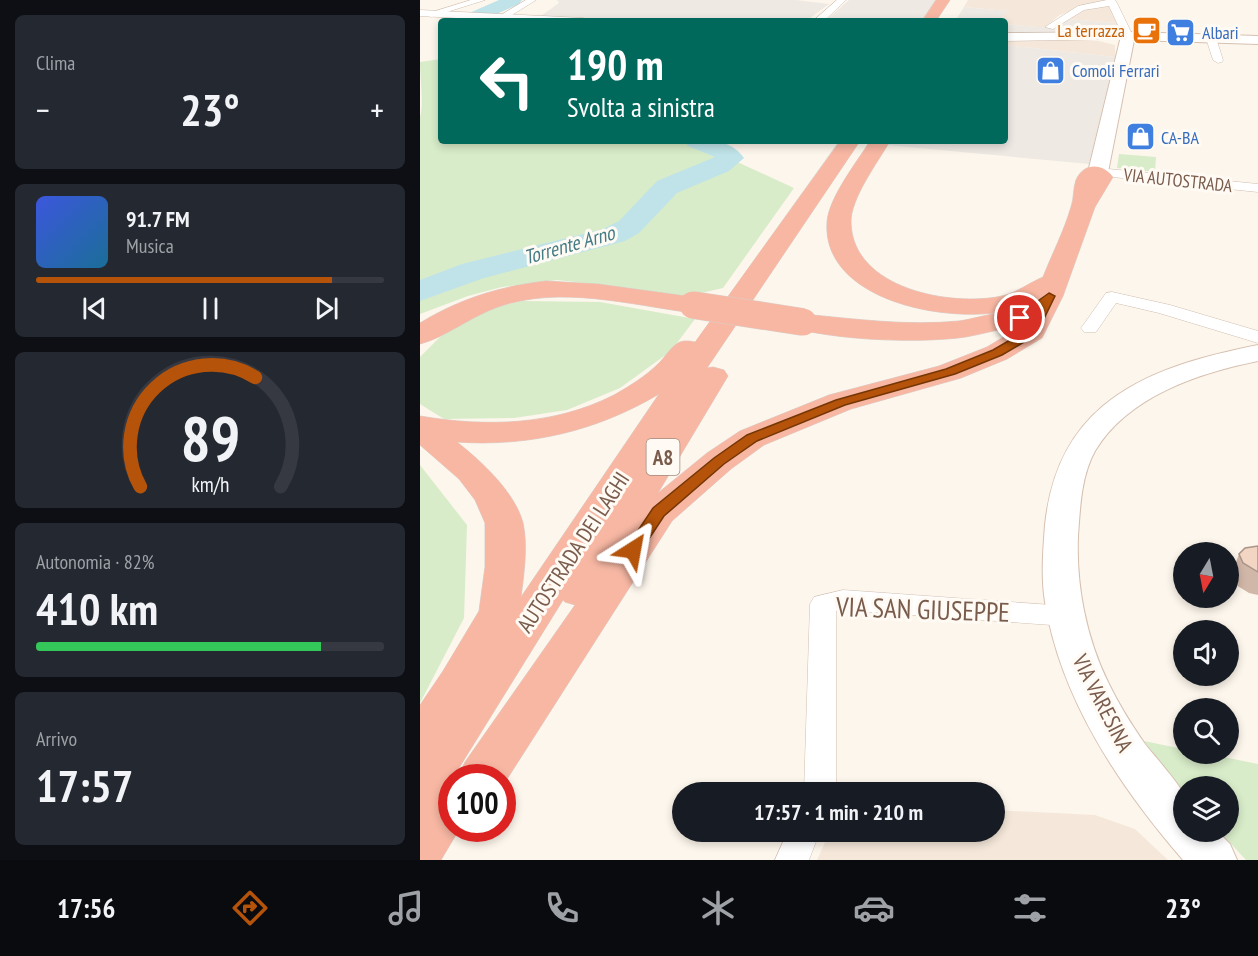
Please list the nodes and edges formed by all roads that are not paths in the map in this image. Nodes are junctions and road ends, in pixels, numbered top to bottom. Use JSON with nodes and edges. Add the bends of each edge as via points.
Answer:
{"nodes":[{"id":1,"x":481,"y":0,"type":"edge"},
{"id":2,"x":532,"y":0,"type":"edge"},
{"id":3,"x":842,"y":0,"type":"edge"},
{"id":4,"x":943,"y":0,"type":"edge"},
{"id":5,"x":956,"y":0,"type":"edge"},
{"id":6,"x":1112,"y":2,"type":"edge"},
{"id":7,"x":426,"y":15,"type":"edge"},
{"id":8,"x":496,"y":17,"type":"junction"},
{"id":9,"x":518,"y":18,"type":"edge"},
{"id":10,"x":821,"y":18,"type":"edge"},
{"id":11,"x":931,"y":18,"type":"edge"},
{"id":12,"x":946,"y":18,"type":"edge"},
{"id":13,"x":1048,"y":32,"type":"junction"},
{"id":14,"x":1008,"y":37,"type":"edge"},
{"id":15,"x":1211,"y":38,"type":"junction"},
{"id":16,"x":1258,"y":40,"type":"edge"},
{"id":17,"x":1127,"y":41,"type":"junction"},
{"id":18,"x":1218,"y":60,"type":"dead end"},
{"id":19,"x":848,"y":144,"type":"edge"},
{"id":20,"x":868,"y":144,"type":"edge"},
{"id":21,"x":878,"y":144,"type":"edge"},
{"id":22,"x":1098,"y":172,"type":"junction"},
{"id":23,"x":824,"y":179,"type":"junction"},
{"id":24,"x":1258,"y":188,"type":"edge"},
{"id":25,"x":1052,"y":289,"type":"junction"},
{"id":26,"x":1090,"y":328,"type":"dead end"},
{"id":27,"x":420,"y":335,"type":"edge"},
{"id":28,"x":1258,"y":338,"type":"edge"},
{"id":29,"x":1258,"y":353,"type":"edge"},
{"id":30,"x":420,"y":427,"type":"edge"},
{"id":31,"x":1066,"y":616,"type":"junction"},
{"id":32,"x":420,"y":742,"type":"edge"},
{"id":33,"x":472,"y":764,"type":"edge"},
{"id":34,"x":491,"y":764,"type":"edge"},
{"id":35,"x":820,"y":782,"type":"edge"},
{"id":36,"x":420,"y":787,"type":"edge"},
{"id":37,"x":1173,"y":814,"type":"edge"},
{"id":38,"x":438,"y":819,"type":"edge"},
{"id":39,"x":438,"y":842,"type":"edge"},
{"id":40,"x":799,"y":842,"type":"edge"},
{"id":41,"x":1197,"y":842,"type":"edge"},
{"id":42,"x":420,"y":847,"type":"edge"},
{"id":43,"x":426,"y":860,"type":"edge"},
{"id":44,"x":792,"y":860,"type":"edge"},
{"id":45,"x":1213,"y":860,"type":"edge"}],
"edges":[{"from":1,"to":7,"type":"street"},
{"from":2,"to":8,"type":"street"},
{"from":3,"to":10,"type":"street"},
{"from":4,"to":11,"type":"highway"},
{"from":5,"to":12,"type":"highway"},
{"from":6,"to":13,"type":"street","via":[[1081,8]]},
{"from":6,"to":17,"type":"street"},
{"from":7,"to":8,"type":"street"},
{"from":8,"to":9,"type":"street"},
{"from":13,"to":14,"type":"street"},
{"from":13,"to":17,"type":"street"},
{"from":15,"to":16,"type":"main road"},
{"from":15,"to":17,"type":"main road"},
{"from":15,"to":18,"type":"street"},
{"from":17,"to":22,"type":"main road"},
{"from":19,"to":23,"type":"highway","name":"AUTOSTRADA DEI LAGHI","number":"A8"},
{"from":20,"to":33,"type":"highway","name":"AUTOSTRADA DEI LAGHI","number":"A8","via":[[713,376]]},
{"from":21,"to":25,"type":"highway","via":[[841,210],[838,224],[844,250],[863,275],[898,294],[946,305],[1008,303]]},
{"from":22,"to":24,"type":"street","name":"VIA AUTOSTRADA"},
{"from":22,"to":25,"type":"highway","via":[[1101,182],[1083,207]]},
{"from":23,"to":30,"type":"highway","via":[[695,341],[650,387],[575,422],[545,428],[483,434]]},
{"from":23,"to":36,"type":"highway","name":"AUTOSTRADA DEI LAGHI","number":"A8","via":[[688,374]]},
{"from":25,"to":27,"type":"highway","bridge":true,"via":[[1020,318],[958,332],[922,333],[803,322],[565,289],[535,291],[477,304]]},
{"from":25,"to":34,"type":"highway","via":[[1032,332],[997,353],[950,372],[840,402],[791,421],[752,438],[702,475],[659,512]]},
{"from":26,"to":28,"type":"street","via":[[1113,297]]},
{"from":29,"to":31,"type":"main road","name":"VIA VARESINA","via":[[1215,362],[1152,388],[1123,405],[1089,439],[1073,469],[1061,530],[1058,571]]},
{"from":30,"to":32,"type":"highway","via":[[471,471],[491,496],[504,523],[505,567],[499,612],[459,684]]},
{"from":31,"to":35,"type":"street","name":"VIA SAN GIUSEPPE","via":[[843,600],[823,604]]},
{"from":31,"to":37,"type":"main road","name":"VIA VARESINA","via":[[1083,670],[1110,727]]},
{"from":38,"to":42,"type":"highway"},
{"from":39,"to":43,"type":"highway"},
{"from":40,"to":44,"type":"street"},
{"from":41,"to":45,"type":"main road"}]}
